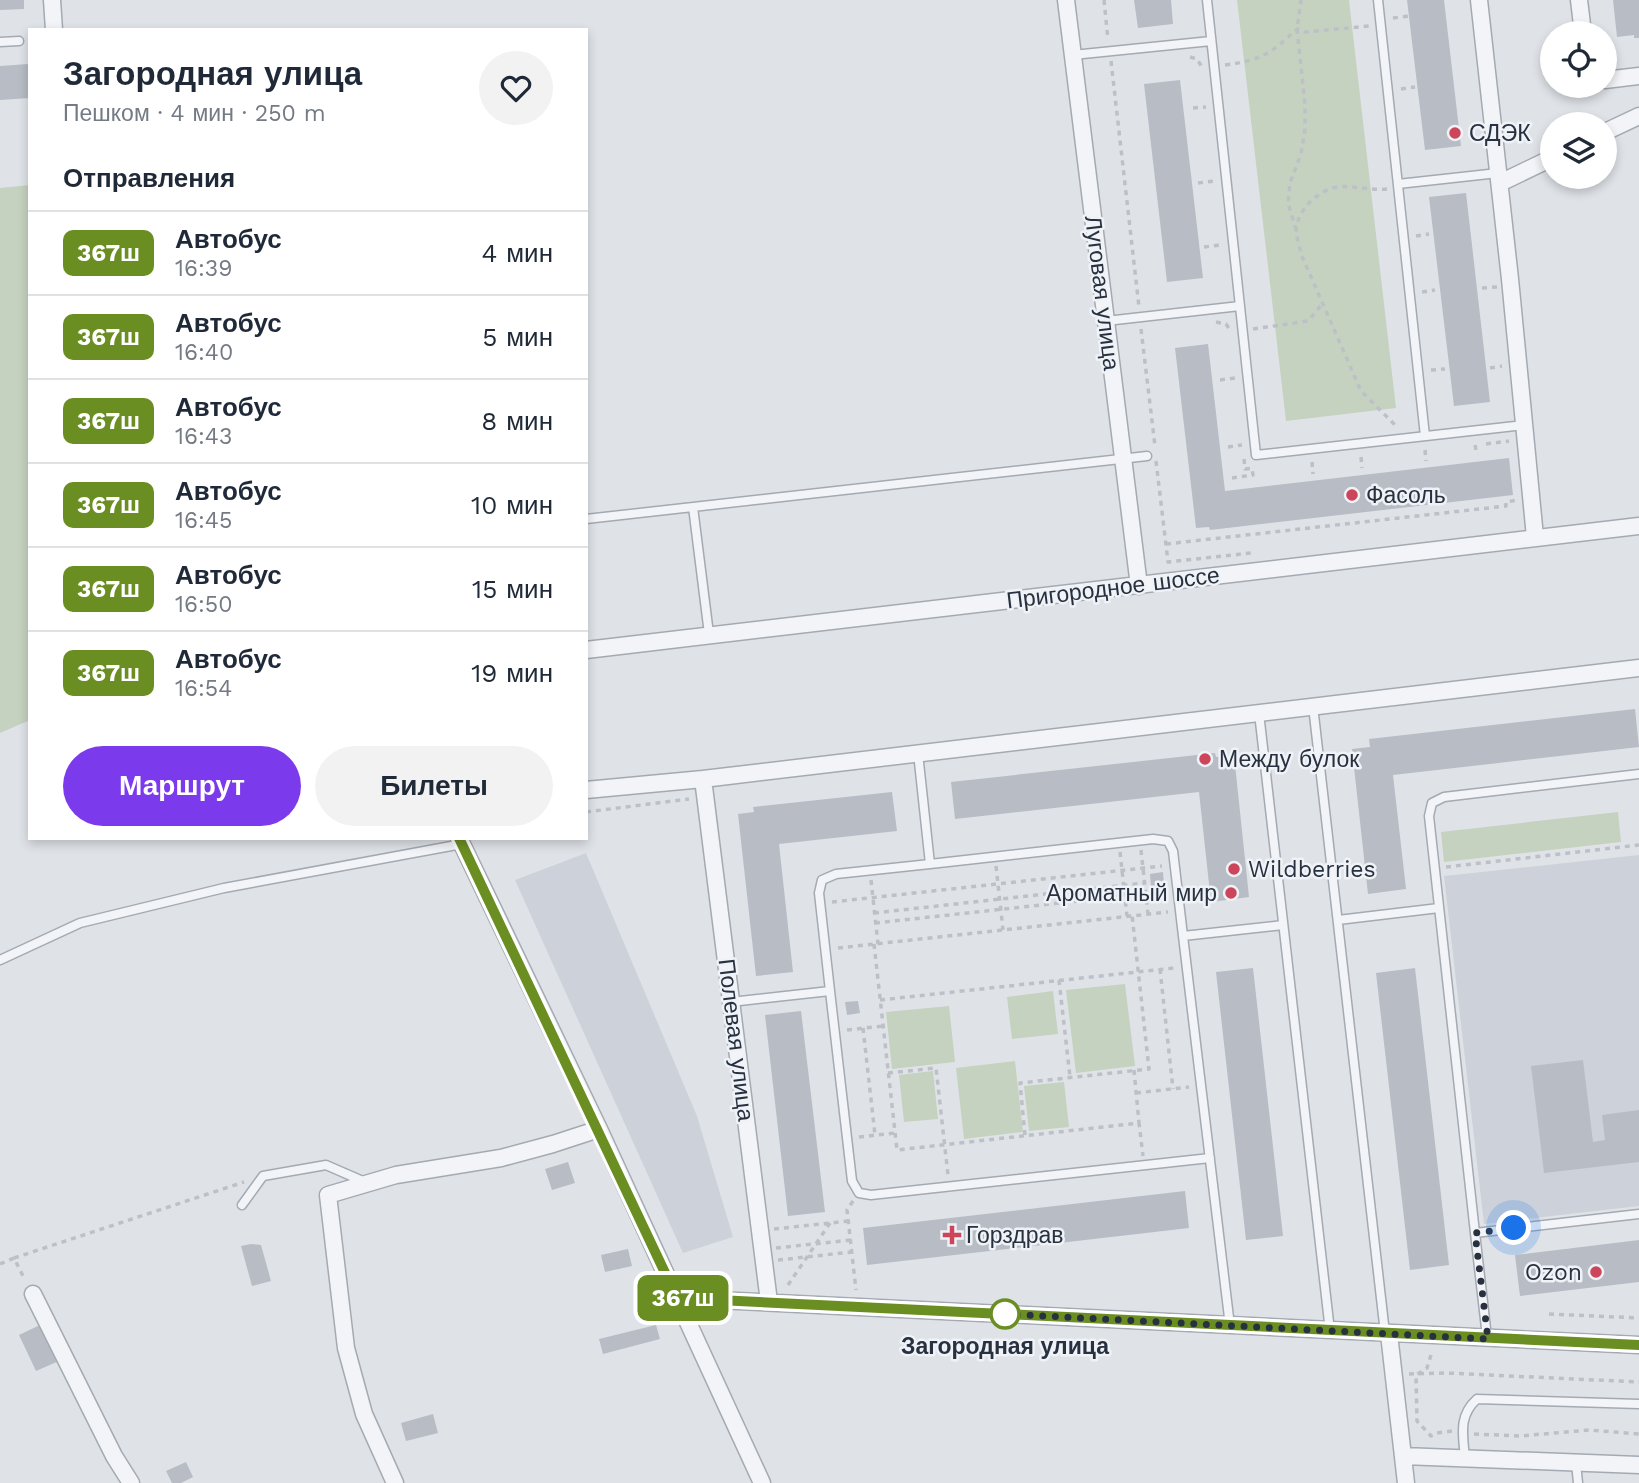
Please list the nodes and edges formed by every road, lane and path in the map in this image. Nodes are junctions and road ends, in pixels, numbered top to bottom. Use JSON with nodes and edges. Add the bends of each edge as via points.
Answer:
{"nodes":[{"id":1,"x":52,"y":0,"type":"edge"},
{"id":2,"x":1066,"y":0,"type":"edge"},
{"id":3,"x":1207,"y":0,"type":"edge"},
{"id":4,"x":1301,"y":0,"type":"edge"},
{"id":5,"x":1378,"y":0,"type":"edge"},
{"id":6,"x":1479,"y":0,"type":"edge"},
{"id":7,"x":1579,"y":0,"type":"edge"},
{"id":8,"x":1392,"y":9,"type":"dead end"},
{"id":9,"x":1409,"y":16,"type":"dead end"},
{"id":10,"x":1393,"y":18,"type":"junction"},
{"id":11,"x":1582,"y":21,"type":"edge"},
{"id":12,"x":1381,"y":24,"type":"junction"},
{"id":13,"x":54,"y":28,"type":"edge"},
{"id":14,"x":1297,"y":29,"type":"junction"},
{"id":15,"x":19,"y":41,"type":"dead end"},
{"id":16,"x":1211,"y":41,"type":"junction"},
{"id":17,"x":0,"y":42,"type":"edge"},
{"id":18,"x":1073,"y":55,"type":"junction"},
{"id":19,"x":1190,"y":57,"type":"dead end"},
{"id":20,"x":1124,"y":63,"type":"dead end"},
{"id":21,"x":1111,"y":65,"type":"dead end"},
{"id":22,"x":1202,"y":65,"type":"junction"},
{"id":23,"x":1214,"y":66,"type":"junction"},
{"id":24,"x":1639,"y":76,"type":"edge"},
{"id":25,"x":1203,"y":79,"type":"dead end"},
{"id":26,"x":1617,"y":79,"type":"edge"},
{"id":27,"x":1415,"y":88,"type":"dead end"},
{"id":28,"x":1402,"y":101,"type":"dead end"},
{"id":29,"x":1193,"y":108,"type":"dead end"},
{"id":30,"x":1639,"y":116,"type":"edge"},
{"id":31,"x":1207,"y":119,"type":"dead end"},
{"id":32,"x":1617,"y":126,"type":"edge"},
{"id":33,"x":1540,"y":163,"type":"edge"},
{"id":34,"x":1212,"y":169,"type":"dead end"},
{"id":35,"x":1499,"y":178,"type":"junction"},
{"id":36,"x":1198,"y":183,"type":"dead end"},
{"id":37,"x":1398,"y":186,"type":"junction"},
{"id":38,"x":1415,"y":225,"type":"dead end"},
{"id":39,"x":1296,"y":232,"type":"junction"},
{"id":40,"x":1429,"y":234,"type":"dead end"},
{"id":41,"x":1416,"y":236,"type":"junction"},
{"id":42,"x":1220,"y":245,"type":"dead end"},
{"id":43,"x":1417,"y":245,"type":"dead end"},
{"id":44,"x":1203,"y":247,"type":"dead end"},
{"id":45,"x":1421,"y":282,"type":"dead end"},
{"id":46,"x":1499,"y":286,"type":"dead end"},
{"id":47,"x":1482,"y":288,"type":"dead end"},
{"id":48,"x":1435,"y":290,"type":"dead end"},
{"id":49,"x":1323,"y":303,"type":"junction"},
{"id":50,"x":1152,"y":305,"type":"dead end"},
{"id":51,"x":1139,"y":306,"type":"dead end"},
{"id":52,"x":1240,"y":306,"type":"junction"},
{"id":53,"x":1106,"y":321,"type":"junction"},
{"id":54,"x":1205,"y":323,"type":"dead end"},
{"id":55,"x":1242,"y":330,"type":"junction"},
{"id":56,"x":1230,"y":334,"type":"dead end"},
{"id":57,"x":1507,"y":366,"type":"dead end"},
{"id":58,"x":1234,"y":367,"type":"dead end"},
{"id":59,"x":1490,"y":368,"type":"dead end"},
{"id":60,"x":1445,"y":369,"type":"dead end"},
{"id":61,"x":1220,"y":380,"type":"dead end"},
{"id":62,"x":1432,"y":382,"type":"dead end"},
{"id":63,"x":1523,"y":432,"type":"junction"},
{"id":64,"x":1425,"y":436,"type":"junction"},
{"id":65,"x":1403,"y":438,"type":"junction"},
{"id":66,"x":1242,"y":445,"type":"dead end"},
{"id":67,"x":1475,"y":445,"type":"junction"},
{"id":68,"x":1463,"y":446,"type":"dead end"},
{"id":69,"x":1227,"y":447,"type":"dead end"},
{"id":70,"x":1477,"y":455,"type":"dead end"},
{"id":71,"x":1147,"y":456,"type":"dead end"},
{"id":72,"x":1372,"y":456,"type":"dead end"},
{"id":73,"x":1244,"y":457,"type":"dead end"},
{"id":74,"x":1361,"y":457,"type":"junction"},
{"id":75,"x":1349,"y":458,"type":"dead end"},
{"id":76,"x":1123,"y":459,"type":"junction"},
{"id":77,"x":1426,"y":461,"type":"dead end"},
{"id":78,"x":1300,"y":463,"type":"dead end"},
{"id":79,"x":1264,"y":467,"type":"dead end"},
{"id":80,"x":1252,"y":468,"type":"junction"},
{"id":81,"x":1362,"y":468,"type":"dead end"},
{"id":82,"x":1313,"y":474,"type":"dead end"},
{"id":83,"x":1232,"y":478,"type":"dead end"},
{"id":84,"x":1527,"y":499,"type":"dead end"},
{"id":85,"x":693,"y":507,"type":"junction"},
{"id":86,"x":588,"y":519,"type":"edge"},
{"id":87,"x":1639,"y":526,"type":"edge"},
{"id":88,"x":1535,"y":537,"type":"junction"},
{"id":89,"x":1166,"y":544,"type":"dead end"},
{"id":90,"x":1139,"y":586,"type":"junction"},
{"id":91,"x":709,"y":634,"type":"junction"},
{"id":92,"x":588,"y":650,"type":"edge"},
{"id":93,"x":1639,"y":667,"type":"edge"},
{"id":94,"x":1313,"y":706,"type":"junction"},
{"id":95,"x":1259,"y":713,"type":"junction"},
{"id":96,"x":918,"y":753,"type":"junction"},
{"id":97,"x":1639,"y":774,"type":"edge"},
{"id":98,"x":703,"y":779,"type":"junction"},
{"id":99,"x":588,"y":790,"type":"edge"},
{"id":100,"x":705,"y":797,"type":"junction"},
{"id":101,"x":588,"y":812,"type":"edge"},
{"id":102,"x":460,"y":841,"type":"edge"},
{"id":103,"x":1140,"y":841,"type":"junction"},
{"id":104,"x":1119,"y":843,"type":"junction"},
{"id":105,"x":1639,"y":845,"type":"edge"},
{"id":106,"x":995,"y":857,"type":"junction"},
{"id":107,"x":930,"y":864,"type":"junction"},
{"id":108,"x":1174,"y":864,"type":"junction"},
{"id":109,"x":1143,"y":868,"type":"junction"},
{"id":110,"x":1435,"y":868,"type":"junction"},
{"id":111,"x":1122,"y":870,"type":"junction"},
{"id":112,"x":870,"y":871,"type":"junction"},
{"id":113,"x":1145,"y":883,"type":"junction"},
{"id":114,"x":998,"y":884,"type":"junction"},
{"id":115,"x":1123,"y":885,"type":"junction"},
{"id":116,"x":1124,"y":896,"type":"junction"},
{"id":117,"x":873,"y":898,"type":"junction"},
{"id":118,"x":999,"y":899,"type":"junction"},
{"id":119,"x":820,"y":904,"type":"junction"},
{"id":120,"x":1439,"y":908,"type":"junction"},
{"id":121,"x":1001,"y":909,"type":"junction"},
{"id":122,"x":1180,"y":910,"type":"junction"},
{"id":123,"x":874,"y":913,"type":"junction"},
{"id":124,"x":1148,"y":914,"type":"junction"},
{"id":125,"x":1129,"y":916,"type":"junction"},
{"id":126,"x":1338,"y":920,"type":"junction"},
{"id":127,"x":875,"y":923,"type":"junction"},
{"id":128,"x":1283,"y":925,"type":"junction"},
{"id":129,"x":1003,"y":930,"type":"junction"},
{"id":130,"x":1183,"y":936,"type":"junction"},
{"id":131,"x":876,"y":944,"type":"junction"},
{"id":132,"x":825,"y":949,"type":"junction"},
{"id":133,"x":0,"y":960,"type":"edge"},
{"id":134,"x":1187,"y":966,"type":"junction"},
{"id":135,"x":1160,"y":969,"type":"junction"},
{"id":136,"x":1138,"y":972,"type":"junction"},
{"id":137,"x":1059,"y":980,"type":"junction"},
{"id":138,"x":830,"y":991,"type":"junction"},
{"id":139,"x":880,"y":1000,"type":"junction"},
{"id":140,"x":731,"y":1002,"type":"junction"},
{"id":141,"x":883,"y":1026,"type":"junction"},
{"id":142,"x":863,"y":1028,"type":"junction"},
{"id":143,"x":835,"y":1031,"type":"junction"},
{"id":144,"x":1134,"y":1070,"type":"junction"},
{"id":145,"x":888,"y":1073,"type":"junction"},
{"id":146,"x":1070,"y":1077,"type":"junction"},
{"id":147,"x":1201,"y":1086,"type":"junction"},
{"id":148,"x":1173,"y":1089,"type":"junction"},
{"id":149,"x":1136,"y":1093,"type":"junction"},
{"id":150,"x":1139,"y":1123,"type":"junction"},
{"id":151,"x":598,"y":1129,"type":"junction"},
{"id":152,"x":895,"y":1133,"type":"junction"},
{"id":153,"x":875,"y":1135,"type":"junction"},
{"id":154,"x":1026,"y":1135,"type":"junction"},
{"id":155,"x":847,"y":1138,"type":"junction"},
{"id":156,"x":944,"y":1144,"type":"junction"},
{"id":157,"x":1210,"y":1158,"type":"junction"},
{"id":158,"x":1144,"y":1165,"type":"junction"},
{"id":159,"x":263,"y":1176,"type":"junction"},
{"id":160,"x":368,"y":1183,"type":"junction"},
{"id":161,"x":949,"y":1187,"type":"junction"},
{"id":162,"x":859,"y":1193,"type":"junction"},
{"id":163,"x":242,"y":1205,"type":"dead end"},
{"id":164,"x":1639,"y":1214,"type":"edge"},
{"id":165,"x":849,"y":1221,"type":"junction"},
{"id":166,"x":830,"y":1223,"type":"junction"},
{"id":167,"x":769,"y":1230,"type":"dead end"},
{"id":168,"x":1475,"y":1233,"type":"junction"},
{"id":169,"x":851,"y":1240,"type":"junction"},
{"id":170,"x":816,"y":1244,"type":"junction"},
{"id":171,"x":771,"y":1249,"type":"dead end"},
{"id":172,"x":852,"y":1252,"type":"junction"},
{"id":173,"x":807,"y":1257,"type":"junction"},
{"id":174,"x":14,"y":1258,"type":"junction"},
{"id":175,"x":772,"y":1260,"type":"dead end"},
{"id":176,"x":0,"y":1264,"type":"edge"},
{"id":177,"x":788,"y":1285,"type":"dead end"},
{"id":178,"x":856,"y":1290,"type":"dead end"},
{"id":179,"x":33,"y":1294,"type":"joint"},
{"id":180,"x":677,"y":1298,"type":"junction"},
{"id":181,"x":769,"y":1302,"type":"junction"},
{"id":182,"x":1549,"y":1314,"type":"dead end"},
{"id":183,"x":1639,"y":1318,"type":"edge"},
{"id":184,"x":1230,"y":1326,"type":"junction"},
{"id":185,"x":1330,"y":1331,"type":"junction"},
{"id":186,"x":1387,"y":1334,"type":"junction"},
{"id":187,"x":1488,"y":1339,"type":"junction"},
{"id":188,"x":1639,"y":1345,"type":"edge"},
{"id":189,"x":1431,"y":1355,"type":"dead end"},
{"id":190,"x":1393,"y":1373,"type":"junction"},
{"id":191,"x":1416,"y":1374,"type":"junction"},
{"id":192,"x":1639,"y":1382,"type":"edge"},
{"id":193,"x":1639,"y":1404,"type":"edge"},
{"id":194,"x":1462,"y":1432,"type":"junction"},
{"id":195,"x":1639,"y":1434,"type":"edge"},
{"id":196,"x":1403,"y":1456,"type":"junction"},
{"id":197,"x":1465,"y":1458,"type":"junction"},
{"id":198,"x":1576,"y":1463,"type":"junction"},
{"id":199,"x":1639,"y":1465,"type":"edge"},
{"id":200,"x":131,"y":1483,"type":"edge"},
{"id":201,"x":395,"y":1483,"type":"edge"},
{"id":202,"x":762,"y":1483,"type":"edge"},
{"id":203,"x":1406,"y":1483,"type":"edge"},
{"id":204,"x":1578,"y":1483,"type":"edge"}],
"edges":[{"from":1,"to":13,"type":"street"},
{"from":2,"to":18,"type":"street","name":"Луговая улица"},
{"from":3,"to":16,"type":"lane"},
{"from":4,"to":14,"type":"path"},
{"from":5,"to":12,"type":"lane"},
{"from":6,"to":35,"type":"street"},
{"from":7,"to":11,"type":"street"},
{"from":8,"to":10,"type":"path"},
{"from":9,"to":10,"type":"path"},
{"from":10,"to":12,"type":"path","via":[[1393,23]]},
{"from":12,"to":14,"type":"path"},
{"from":12,"to":37,"type":"lane"},
{"from":14,"to":23,"type":"path","via":[[1264,57]]},
{"from":14,"to":39,"type":"path","via":[[1305,129],[1288,203]]},
{"from":15,"to":17,"type":"lane"},
{"from":16,"to":18,"type":"lane"},
{"from":16,"to":23,"type":"lane"},
{"from":18,"to":53,"type":"street","name":"Луговая улица"},
{"from":19,"to":22,"type":"path"},
{"from":20,"to":21,"type":"path"},
{"from":22,"to":23,"type":"path"},
{"from":22,"to":25,"type":"path"},
{"from":23,"to":52,"type":"lane"},
{"from":24,"to":26,"type":"street"},
{"from":27,"to":28,"type":"path","via":[[1401,89]]},
{"from":29,"to":31,"type":"path","via":[[1206,107]]},
{"from":30,"to":32,"type":"street"},
{"from":33,"to":35,"type":"street"},
{"from":34,"to":36,"type":"path","via":[[1214,181]]},
{"from":35,"to":37,"type":"lane"},
{"from":35,"to":63,"type":"street"},
{"from":37,"to":39,"type":"path","via":[[1320,191],[1299,219]]},
{"from":37,"to":64,"type":"lane"},
{"from":38,"to":41,"type":"path"},
{"from":39,"to":49,"type":"path"},
{"from":40,"to":41,"type":"path"},
{"from":41,"to":43,"type":"path"},
{"from":42,"to":44,"type":"path"},
{"from":45,"to":48,"type":"path","via":[[1422,292]]},
{"from":46,"to":47,"type":"path"},
{"from":49,"to":55,"type":"path","via":[[1308,320]]},
{"from":49,"to":65,"type":"path","via":[[1361,391],[1395,423]]},
{"from":50,"to":51,"type":"path"},
{"from":52,"to":53,"type":"lane"},
{"from":52,"to":55,"type":"lane"},
{"from":53,"to":76,"type":"street","name":"Луговая улица"},
{"from":54,"to":56,"type":"path","via":[[1226,324]]},
{"from":55,"to":65,"type":"lane","via":[[1256,455]]},
{"from":57,"to":59,"type":"path"},
{"from":58,"to":61,"type":"path","via":[[1235,378]]},
{"from":60,"to":62,"type":"path","via":[[1431,370]]},
{"from":63,"to":64,"type":"lane"},
{"from":63,"to":67,"type":"path"},
{"from":63,"to":88,"type":"street"},
{"from":64,"to":65,"type":"lane"},
{"from":65,"to":77,"type":"path","via":[[1405,452],[1425,450]]},
{"from":66,"to":69,"type":"path"},
{"from":67,"to":68,"type":"path"},
{"from":67,"to":70,"type":"path"},
{"from":71,"to":76,"type":"lane"},
{"from":72,"to":74,"type":"path"},
{"from":73,"to":80,"type":"path","via":[[1245,469]]},
{"from":74,"to":75,"type":"path"},
{"from":74,"to":81,"type":"path"},
{"from":76,"to":85,"type":"lane"},
{"from":76,"to":90,"type":"street","name":"Луговая улица"},
{"from":78,"to":82,"type":"path","via":[[1312,462]]},
{"from":79,"to":80,"type":"path"},
{"from":80,"to":83,"type":"path","via":[[1253,475]]},
{"from":84,"to":89,"type":"path","via":[[1506,502],[1506,506]]},
{"from":85,"to":86,"type":"lane"},
{"from":85,"to":91,"type":"lane"},
{"from":87,"to":88,"type":"street","name":"Пригородное шоссе"},
{"from":88,"to":90,"type":"street","name":"Пригородное шоссе"},
{"from":90,"to":91,"type":"street","name":"Пригородное шоссе"},
{"from":91,"to":92,"type":"street","name":"Пригородное шоссе"},
{"from":93,"to":94,"type":"street"},
{"from":94,"to":95,"type":"street"},
{"from":94,"to":126,"type":"lane"},
{"from":95,"to":96,"type":"street"},
{"from":95,"to":128,"type":"lane"},
{"from":96,"to":98,"type":"street"},
{"from":96,"to":107,"type":"lane"},
{"from":97,"to":110,"type":"lane","via":[[1444,797],[1432,803],[1429,816]]},
{"from":98,"to":99,"type":"street"},
{"from":98,"to":100,"type":"street","name":"Полевая улица"},
{"from":100,"to":101,"type":"path"},
{"from":100,"to":140,"type":"street","name":"Полевая улица"},
{"from":102,"to":133,"type":"lane","via":[[224,888],[80,923]]},
{"from":102,"to":151,"type":"street"},
{"from":103,"to":104,"type":"lane"},
{"from":103,"to":108,"type":"lane","via":[[1168,841]]},
{"from":103,"to":109,"type":"path"},
{"from":104,"to":106,"type":"lane"},
{"from":104,"to":111,"type":"path"},
{"from":105,"to":110,"type":"path"},
{"from":106,"to":107,"type":"lane"},
{"from":106,"to":114,"type":"path"},
{"from":107,"to":112,"type":"lane"},
{"from":108,"to":109,"type":"path"},
{"from":108,"to":122,"type":"lane"},
{"from":109,"to":111,"type":"path"},
{"from":109,"to":113,"type":"path"},
{"from":110,"to":120,"type":"lane"},
{"from":111,"to":114,"type":"path"},
{"from":111,"to":115,"type":"path"},
{"from":112,"to":117,"type":"path"},
{"from":112,"to":119,"type":"lane","via":[[822,880]]},
{"from":113,"to":115,"type":"path"},
{"from":113,"to":124,"type":"path"},
{"from":114,"to":117,"type":"path"},
{"from":114,"to":118,"type":"path"},
{"from":115,"to":116,"type":"path"},
{"from":115,"to":118,"type":"path"},
{"from":116,"to":121,"type":"path"},
{"from":116,"to":125,"type":"path"},
{"from":117,"to":119,"type":"path"},
{"from":117,"to":123,"type":"path"},
{"from":118,"to":121,"type":"path"},
{"from":118,"to":123,"type":"path"},
{"from":119,"to":132,"type":"lane"},
{"from":120,"to":126,"type":"lane"},
{"from":120,"to":168,"type":"lane"},
{"from":121,"to":127,"type":"path"},
{"from":121,"to":129,"type":"path"},
{"from":122,"to":124,"type":"path"},
{"from":122,"to":130,"type":"lane"},
{"from":123,"to":127,"type":"path"},
{"from":124,"to":125,"type":"path"},
{"from":125,"to":129,"type":"path"},
{"from":125,"to":136,"type":"path"},
{"from":126,"to":186,"type":"lane"},
{"from":127,"to":131,"type":"path"},
{"from":128,"to":130,"type":"lane"},
{"from":128,"to":185,"type":"lane"},
{"from":129,"to":131,"type":"path"},
{"from":130,"to":134,"type":"lane"},
{"from":131,"to":132,"type":"path"},
{"from":131,"to":139,"type":"path"},
{"from":132,"to":138,"type":"lane"},
{"from":134,"to":135,"type":"path"},
{"from":134,"to":147,"type":"lane"},
{"from":135,"to":136,"type":"path"},
{"from":135,"to":148,"type":"path"},
{"from":136,"to":137,"type":"path"},
{"from":136,"to":144,"type":"path","via":[[1149,1069]]},
{"from":137,"to":139,"type":"path"},
{"from":137,"to":146,"type":"path"},
{"from":138,"to":140,"type":"lane"},
{"from":138,"to":143,"type":"lane"},
{"from":139,"to":141,"type":"path"},
{"from":140,"to":181,"type":"street","name":"Полевая улица"},
{"from":141,"to":142,"type":"path"},
{"from":141,"to":145,"type":"path"},
{"from":142,"to":143,"type":"path"},
{"from":142,"to":153,"type":"path"},
{"from":143,"to":155,"type":"lane"},
{"from":144,"to":146,"type":"path"},
{"from":144,"to":149,"type":"path"},
{"from":145,"to":152,"type":"path"},
{"from":145,"to":156,"type":"path","via":[[936,1068]]},
{"from":146,"to":154,"type":"path","via":[[1020,1083]]},
{"from":147,"to":148,"type":"path"},
{"from":147,"to":157,"type":"lane"},
{"from":148,"to":149,"type":"path"},
{"from":149,"to":150,"type":"path"},
{"from":150,"to":154,"type":"path"},
{"from":150,"to":158,"type":"path"},
{"from":151,"to":160,"type":"street","via":[[501,1158]]},
{"from":151,"to":180,"type":"street"},
{"from":152,"to":153,"type":"path"},
{"from":152,"to":156,"type":"path","via":[[897,1150]]},
{"from":153,"to":155,"type":"path"},
{"from":154,"to":156,"type":"path"},
{"from":155,"to":162,"type":"lane","via":[[852,1181]]},
{"from":156,"to":161,"type":"path"},
{"from":157,"to":158,"type":"lane"},
{"from":157,"to":184,"type":"lane"},
{"from":158,"to":161,"type":"lane"},
{"from":159,"to":160,"type":"lane","via":[[326,1165]]},
{"from":159,"to":163,"type":"lane"},
{"from":159,"to":174,"type":"path"},
{"from":160,"to":201,"type":"street","via":[[328,1195],[346,1348],[364,1414]]},
{"from":161,"to":162,"type":"lane"},
{"from":162,"to":165,"type":"path","via":[[847,1210]]},
{"from":164,"to":168,"type":"lane"},
{"from":165,"to":166,"type":"path"},
{"from":165,"to":169,"type":"path"},
{"from":166,"to":167,"type":"path"},
{"from":166,"to":170,"type":"path"},
{"from":168,"to":187,"type":"lane"},
{"from":169,"to":170,"type":"path"},
{"from":169,"to":172,"type":"path"},
{"from":170,"to":171,"type":"path"},
{"from":170,"to":173,"type":"path"},
{"from":172,"to":173,"type":"path"},
{"from":172,"to":178,"type":"path"},
{"from":173,"to":175,"type":"path"},
{"from":173,"to":177,"type":"path"},
{"from":174,"to":176,"type":"path"},
{"from":174,"to":179,"type":"path"},
{"from":179,"to":200,"type":"street"},
{"from":180,"to":181,"type":"street"},
{"from":180,"to":202,"type":"street"},
{"from":181,"to":184,"type":"street"},
{"from":182,"to":183,"type":"path"},
{"from":184,"to":185,"type":"street"},
{"from":185,"to":186,"type":"street"},
{"from":186,"to":187,"type":"street"},
{"from":186,"to":190,"type":"street"},
{"from":187,"to":188,"type":"street"},
{"from":189,"to":191,"type":"path","via":[[1427,1368]]},
{"from":190,"to":191,"type":"path"},
{"from":190,"to":196,"type":"street"},
{"from":191,"to":192,"type":"path"},
{"from":191,"to":194,"type":"path","via":[[1417,1421],[1431,1436]]},
{"from":193,"to":194,"type":"lane","via":[[1477,1399],[1467,1408]]},
{"from":194,"to":195,"type":"path"},
{"from":194,"to":197,"type":"lane"},
{"from":196,"to":197,"type":"street"},
{"from":196,"to":203,"type":"street"},
{"from":197,"to":198,"type":"street"},
{"from":198,"to":199,"type":"street"},
{"from":198,"to":204,"type":"lane"}]}
